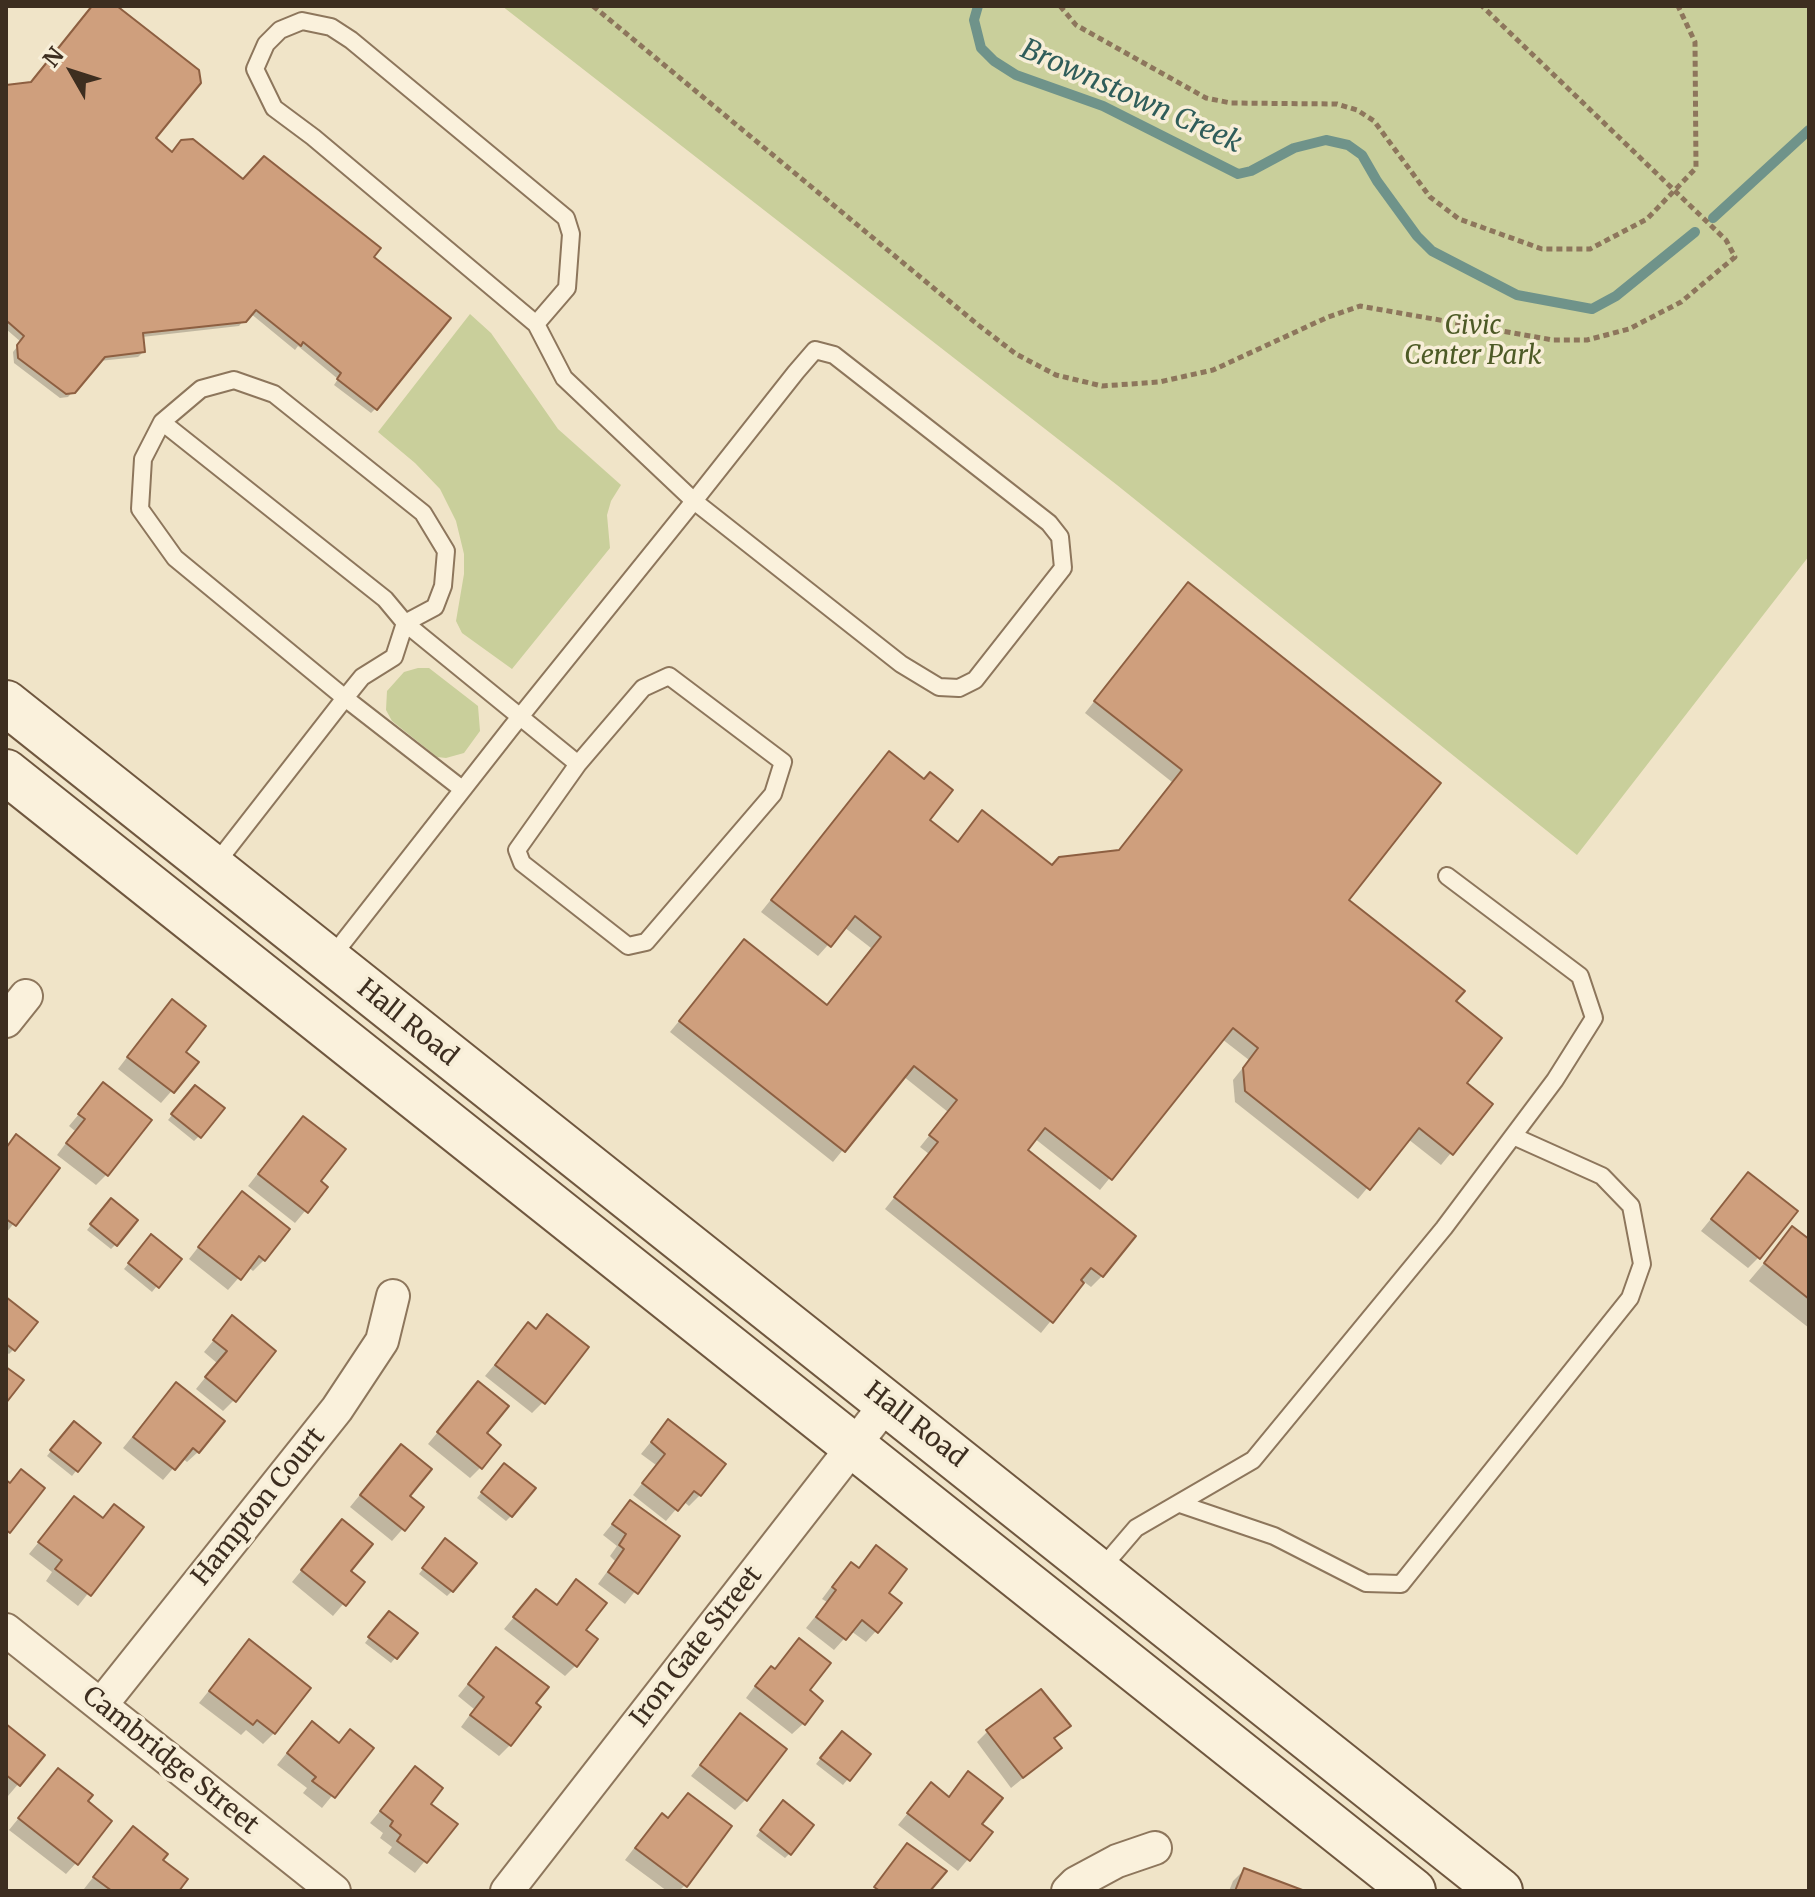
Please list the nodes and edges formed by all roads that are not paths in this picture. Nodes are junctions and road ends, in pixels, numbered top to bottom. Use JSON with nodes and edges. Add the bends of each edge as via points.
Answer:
{"nodes":[{"id":1,"x":536,"y":324,"type":"junction"},
{"id":2,"x":162,"y":422,"type":"junction"},
{"id":3,"x":694,"y":501,"type":"junction"},
{"id":4,"x":405,"y":623,"type":"junction"},
{"id":5,"x":345,"y":698,"type":"junction"},
{"id":6,"x":6,"y":703,"type":"edge"},
{"id":7,"x":519,"y":717,"type":"junction"},
{"id":8,"x":578,"y":764,"type":"junction"},
{"id":9,"x":6,"y":772,"type":"edge"},
{"id":10,"x":462,"y":789,"type":"junction"},
{"id":11,"x":213,"y":868,"type":"junction"},
{"id":12,"x":1447,"y":876,"type":"dead end"},
{"id":13,"x":329,"y":960,"type":"junction"},
{"id":14,"x":26,"y":996,"type":"dead end"},
{"id":15,"x":295,"y":1002,"type":"junction"},
{"id":16,"x":6,"y":1021,"type":"edge"},
{"id":17,"x":1513,"y":1136,"type":"junction"},
{"id":18,"x":393,"y":1296,"type":"dead end"},
{"id":19,"x":887,"y":1403,"type":"junction"},
{"id":20,"x":854,"y":1446,"type":"junction"},
{"id":21,"x":1180,"y":1504,"type":"junction"},
{"id":22,"x":1099,"y":1571,"type":"junction"},
{"id":23,"x":1065,"y":1614,"type":"junction"},
{"id":24,"x":6,"y":1630,"type":"edge"},
{"id":25,"x":101,"y":1705,"type":"junction"},
{"id":26,"x":1155,"y":1848,"type":"dead end"},
{"id":27,"x":334,"y":1891,"type":"edge"},
{"id":28,"x":507,"y":1891,"type":"edge"},
{"id":29,"x":1068,"y":1891,"type":"edge"},
{"id":30,"x":1413,"y":1891,"type":"edge"},
{"id":31,"x":1500,"y":1891,"type":"edge"}],
"edges":[{"from":1,"to":1,"type":"lane","via":[[567,288],[571,234],[566,218],[351,40],[331,27],[302,21],[280,30],[266,44],[255,69],[274,108]]},
{"from":1,"to":3,"type":"lane","via":[[564,378]]},
{"from":2,"to":4,"type":"lane","via":[[385,599]]},
{"from":2,"to":4,"type":"lane","via":[[201,389],[234,380],[274,394],[423,513],[446,551],[443,586],[435,607]]},
{"from":2,"to":5,"type":"lane","via":[[143,459],[140,509],[175,558]]},
{"from":3,"to":3,"type":"lane","via":[[815,350],[834,355],[1049,523],[1060,537],[1063,568],[975,680],[959,688],[939,687],[901,664]]},
{"from":3,"to":7,"type":"lane"},
{"from":4,"to":5,"type":"lane","via":[[394,657],[362,677]]},
{"from":4,"to":7,"type":"lane"},
{"from":5,"to":10,"type":"lane"},
{"from":5,"to":11,"type":"lane"},
{"from":6,"to":11,"type":"street","name":"Hall Road"},
{"from":7,"to":8,"type":"lane"},
{"from":7,"to":10,"type":"lane"},
{"from":8,"to":8,"type":"lane","via":[[517,850],[522,863],[628,946],[646,942],[773,794],[783,762],[669,676],[643,688]]},
{"from":9,"to":15,"type":"street","name":"Hall Road"},
{"from":10,"to":13,"type":"lane"},
{"from":11,"to":13,"type":"street","name":"Hall Road"},
{"from":12,"to":17,"type":"lane","via":[[1580,976],[1594,1018]]},
{"from":13,"to":15,"type":"street"},
{"from":13,"to":19,"type":"street","name":"Hall Road"},
{"from":14,"to":16,"type":"street"},
{"from":15,"to":20,"type":"street","name":"Hall Road"},
{"from":17,"to":21,"type":"lane","via":[[1435,1240],[1253,1460]]},
{"from":17,"to":21,"type":"lane","via":[[1602,1176],[1631,1206],[1642,1264],[1630,1298],[1401,1584],[1366,1583],[1274,1536]]},
{"from":18,"to":25,"type":"street","name":"Hampton Court","via":[[382,1341],[337,1409]]},
{"from":19,"to":20,"type":"street","name":"Iron Gate Street"},
{"from":19,"to":22,"type":"street","name":"Hall Road"},
{"from":20,"to":23,"type":"street","name":"Hall Road"},
{"from":20,"to":28,"type":"street","name":"Iron Gate Street"},
{"from":21,"to":22,"type":"lane","via":[[1136,1528]]},
{"from":22,"to":23,"type":"street"},
{"from":22,"to":31,"type":"street","name":"Hall Road"},
{"from":23,"to":30,"type":"street","name":"Hall Road"},
{"from":24,"to":25,"type":"street","name":"Cambridge Street"},
{"from":25,"to":27,"type":"street","name":"Cambridge Street"},
{"from":26,"to":29,"type":"street","via":[[1117,1861]]}]}
